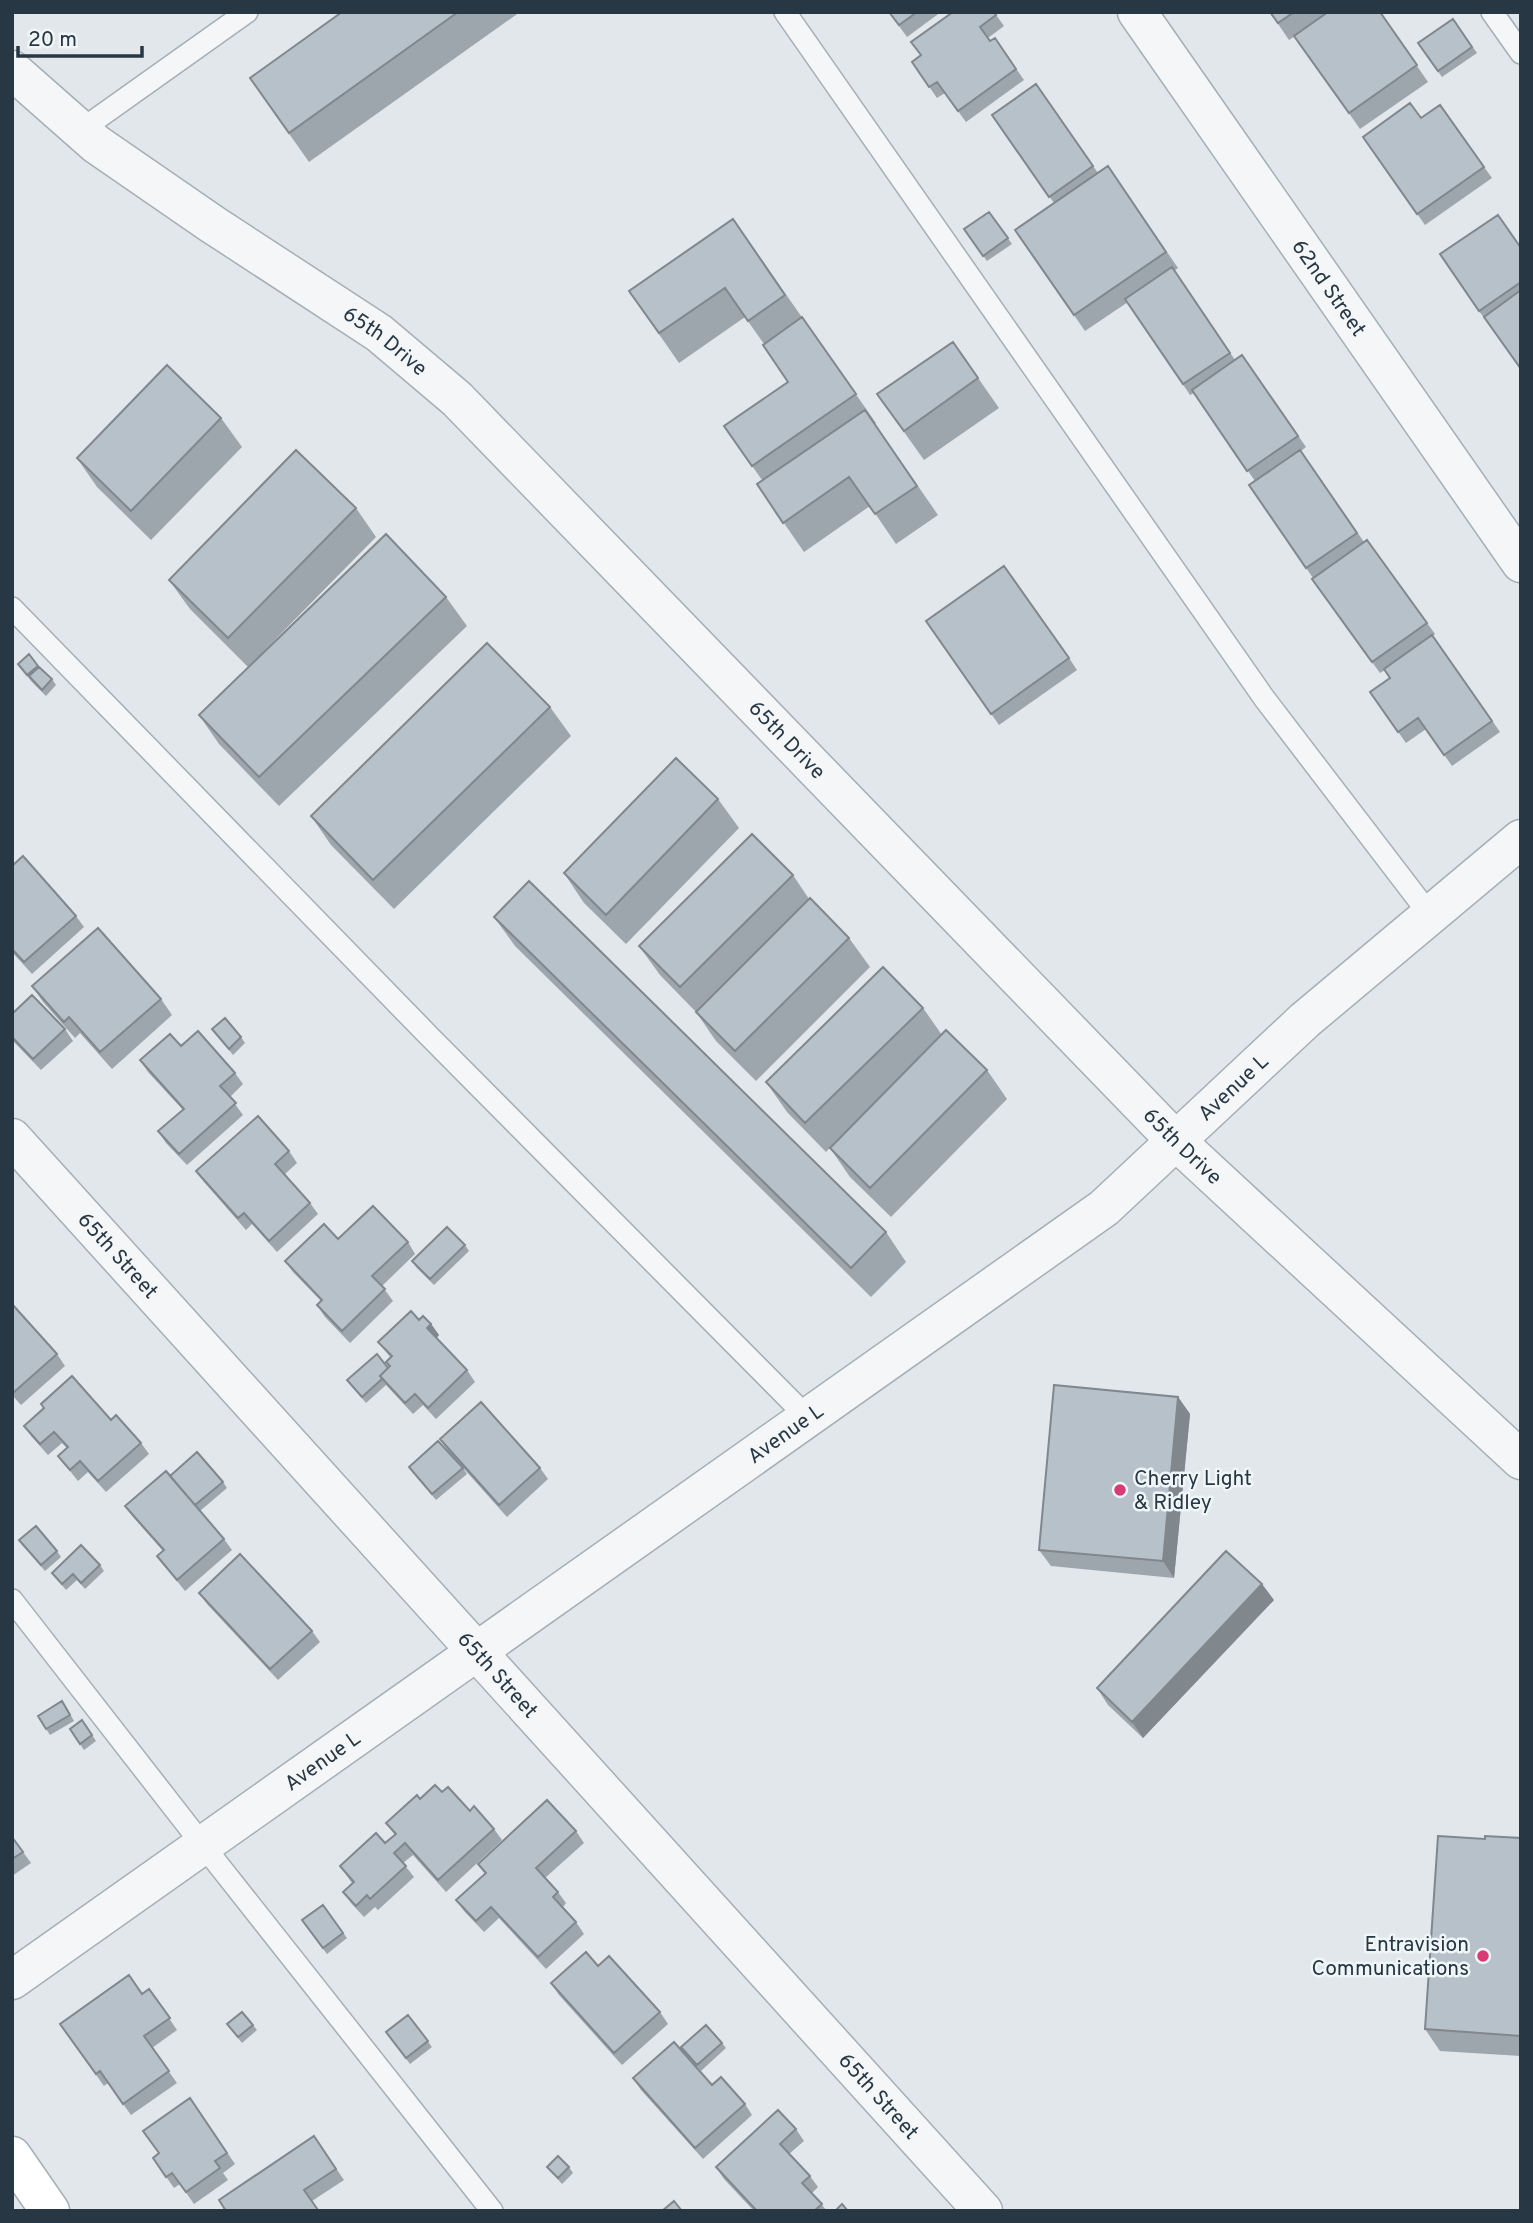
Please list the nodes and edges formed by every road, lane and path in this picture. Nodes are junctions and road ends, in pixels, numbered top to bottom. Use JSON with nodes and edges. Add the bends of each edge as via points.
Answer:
{"nodes":[{"id":1,"x":247,"y":12,"type":"edge"},
{"id":2,"x":785,"y":12,"type":"edge"},
{"id":3,"x":1136,"y":12,"type":"edge"},
{"id":4,"x":1492,"y":12,"type":"edge"},
{"id":5,"x":1521,"y":53,"type":"edge"},
{"id":6,"x":12,"y":70,"type":"edge"},
{"id":7,"x":81,"y":131,"type":"junction"},
{"id":8,"x":1521,"y":563,"type":"edge"},
{"id":9,"x":12,"y":608,"type":"edge"},
{"id":10,"x":1521,"y":839,"type":"edge"},
{"id":11,"x":1430,"y":915,"type":"junction"},
{"id":12,"x":12,"y":1138,"type":"edge"},
{"id":13,"x":1176,"y":1141,"type":"junction"},
{"id":14,"x":807,"y":1417,"type":"junction"},
{"id":15,"x":1521,"y":1460,"type":"edge"},
{"id":16,"x":12,"y":1600,"type":"edge"},
{"id":17,"x":475,"y":1650,"type":"junction"},
{"id":18,"x":202,"y":1844,"type":"junction"},
{"id":19,"x":12,"y":1980,"type":"edge"},
{"id":20,"x":12,"y":2156,"type":"edge"},
{"id":21,"x":50,"y":2211,"type":"edge"},
{"id":22,"x":492,"y":2211,"type":"edge"},
{"id":23,"x":983,"y":2211,"type":"edge"}],
"edges":[{"from":1,"to":7,"type":"lane"},
{"from":2,"to":11,"type":"lane","via":[[1264,698]]},
{"from":3,"to":8,"type":"street","name":"62nd Street"},
{"from":4,"to":5,"type":"lane"},
{"from":6,"to":7,"type":"street","name":"65th Drive"},
{"from":7,"to":13,"type":"street","name":"65th Drive","via":[[379,333],[457,399]]},
{"from":9,"to":14,"type":"lane"},
{"from":10,"to":11,"type":"street","name":"Avenue L"},
{"from":11,"to":13,"type":"street","name":"Avenue L","via":[[1305,1020]]},
{"from":12,"to":17,"type":"street","name":"65th Street"},
{"from":13,"to":14,"type":"street","name":"Avenue L","via":[[1104,1208]]},
{"from":13,"to":15,"type":"street","name":"65th Drive"},
{"from":14,"to":17,"type":"street","name":"Avenue L"},
{"from":16,"to":18,"type":"lane"},
{"from":17,"to":18,"type":"street","name":"Avenue L"},
{"from":17,"to":23,"type":"street","name":"65th Street"},
{"from":18,"to":19,"type":"street","name":"Avenue L"},
{"from":18,"to":22,"type":"lane"},
{"from":20,"to":21,"type":"street"}]}
